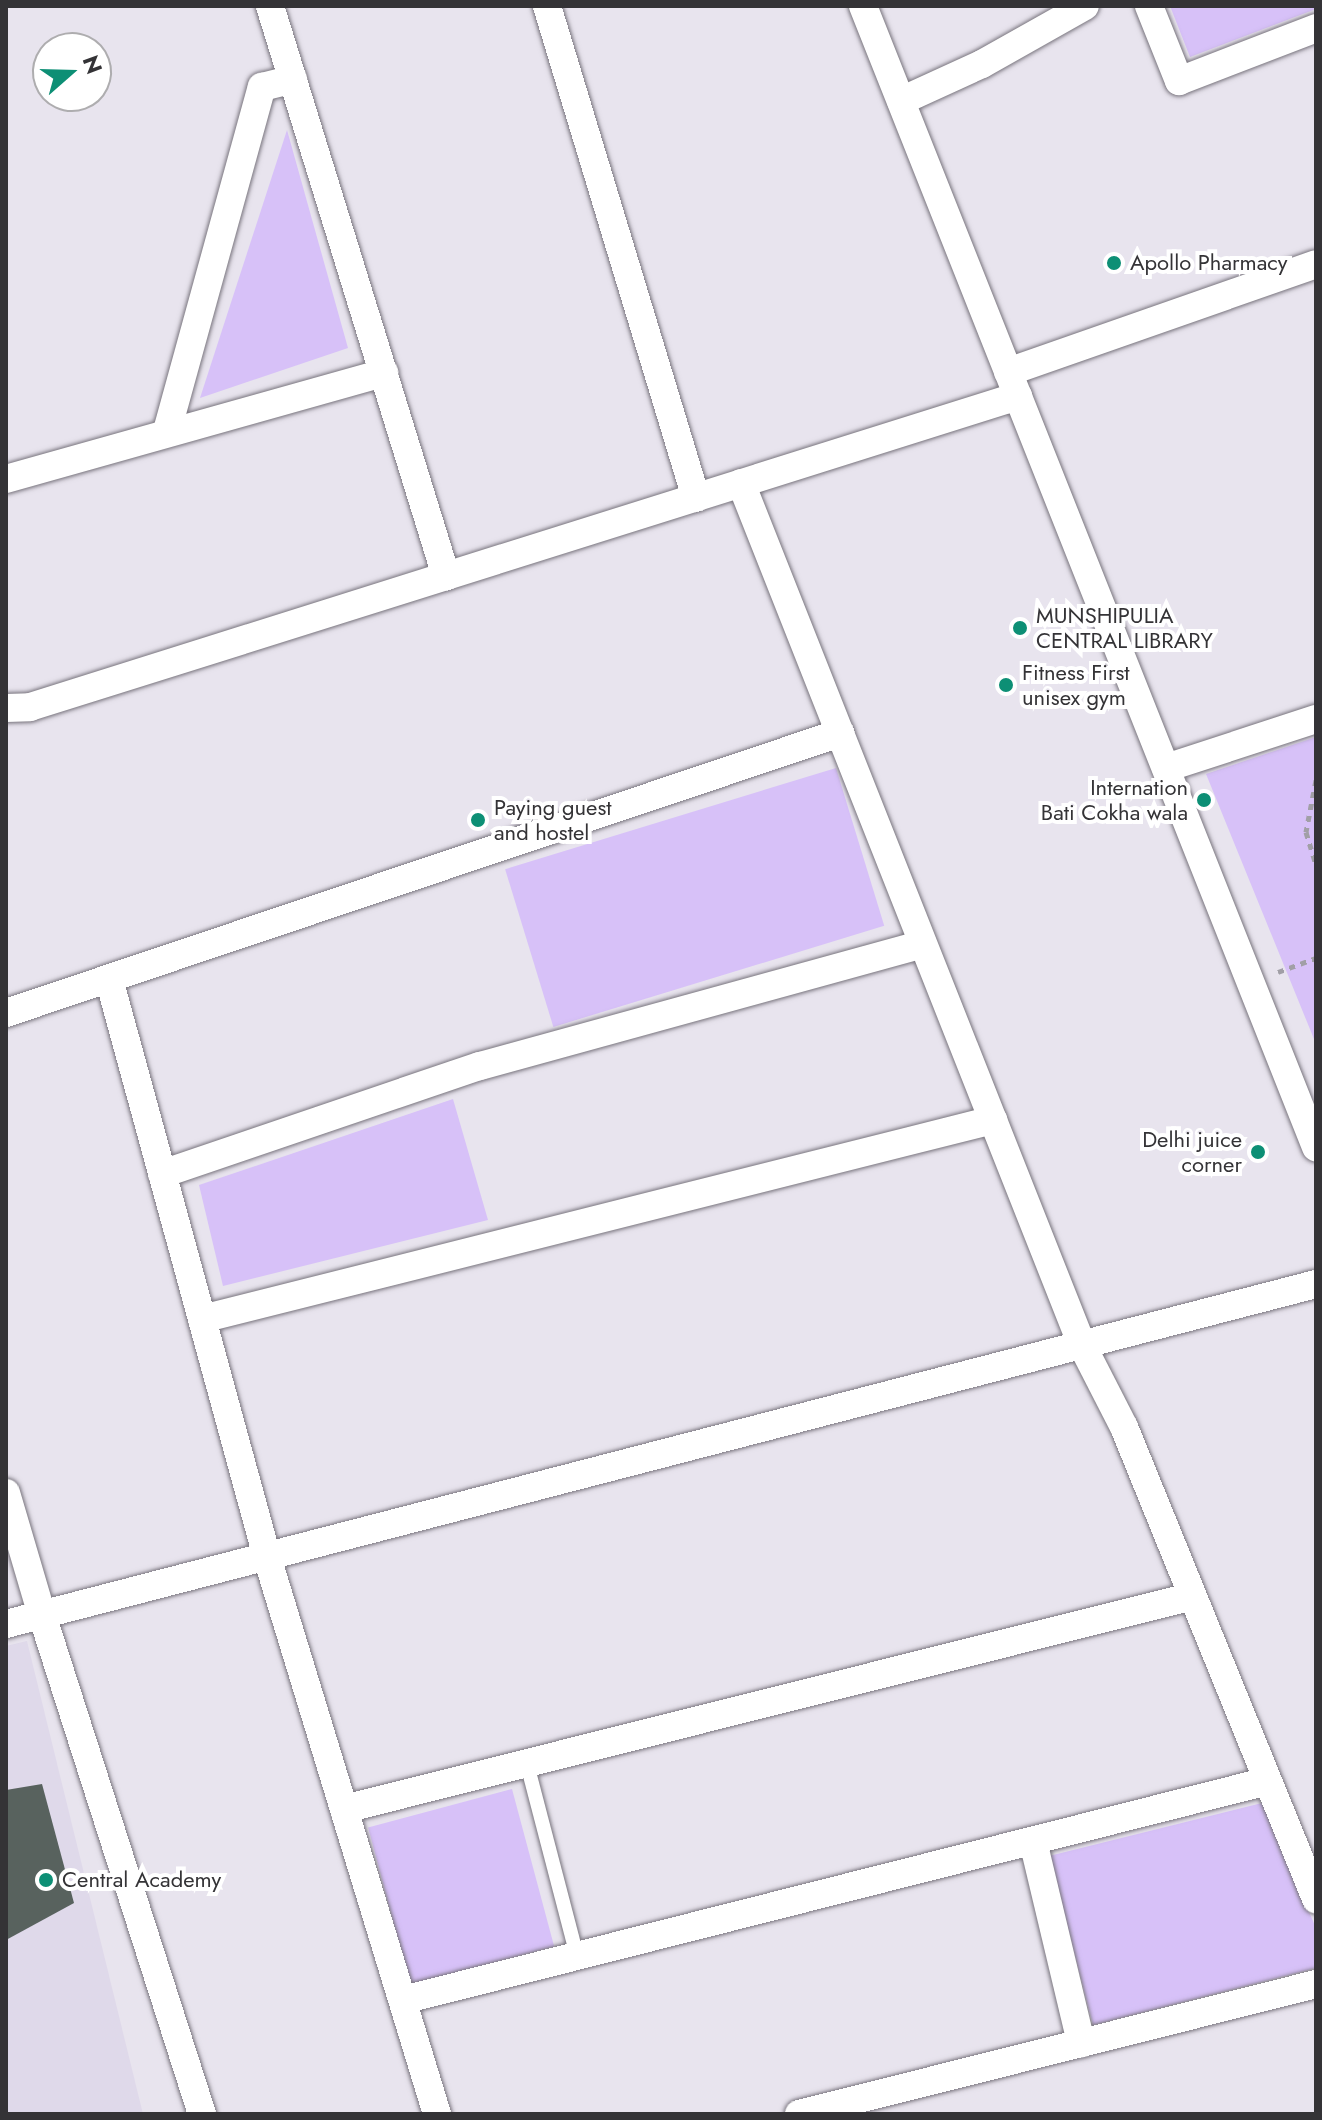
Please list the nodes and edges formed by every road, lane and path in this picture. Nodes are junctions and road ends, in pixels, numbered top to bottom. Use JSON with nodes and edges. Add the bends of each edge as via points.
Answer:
{"nodes":[{"id":1,"x":270,"y":6,"type":"edge"},
{"id":2,"x":547,"y":6,"type":"edge"},
{"id":3,"x":863,"y":6,"type":"edge"},
{"id":4,"x":1085,"y":6,"type":"edge"},
{"id":5,"x":1149,"y":6,"type":"edge"},
{"id":6,"x":1316,"y":28,"type":"edge"},
{"id":7,"x":293,"y":79,"type":"junction"},
{"id":8,"x":901,"y":101,"type":"junction"},
{"id":9,"x":1316,"y":264,"type":"edge"},
{"id":10,"x":384,"y":373,"type":"junction"},
{"id":11,"x":1013,"y":384,"type":"junction"},
{"id":12,"x":167,"y":431,"type":"junction"},
{"id":13,"x":6,"y":479,"type":"edge"},
{"id":14,"x":741,"y":483,"type":"junction"},
{"id":15,"x":696,"y":498,"type":"junction"},
{"id":16,"x":446,"y":576,"type":"junction"},
{"id":17,"x":6,"y":708,"type":"edge"},
{"id":18,"x":1316,"y":719,"type":"edge"},
{"id":19,"x":840,"y":733,"type":"junction"},
{"id":20,"x":1166,"y":768,"type":"junction"},
{"id":21,"x":1316,"y":780,"type":"edge"},
{"id":22,"x":1316,"y":864,"type":"edge"},
{"id":23,"x":923,"y":944,"type":"junction"},
{"id":24,"x":1316,"y":958,"type":"edge"},
{"id":25,"x":109,"y":979,"type":"junction"},
{"id":26,"x":1252,"y":985,"type":"junction"},
{"id":27,"x":6,"y":1013,"type":"edge"},
{"id":28,"x":993,"y":1120,"type":"junction"},
{"id":29,"x":1316,"y":1147,"type":"edge"},
{"id":30,"x":162,"y":1174,"type":"junction"},
{"id":31,"x":1316,"y":1284,"type":"edge"},
{"id":32,"x":202,"y":1319,"type":"junction"},
{"id":33,"x":1082,"y":1345,"type":"junction"},
{"id":34,"x":6,"y":1493,"type":"edge"},
{"id":35,"x":267,"y":1557,"type":"junction"},
{"id":36,"x":1193,"y":1596,"type":"junction"},
{"id":37,"x":42,"y":1615,"type":"junction"},
{"id":38,"x":6,"y":1624,"type":"edge"},
{"id":39,"x":527,"y":1764,"type":"junction"},
{"id":40,"x":1268,"y":1781,"type":"junction"},
{"id":41,"x":344,"y":1809,"type":"junction"},
{"id":42,"x":1033,"y":1841,"type":"junction"},
{"id":43,"x":1316,"y":1899,"type":"edge"},
{"id":44,"x":577,"y":1956,"type":"junction"},
{"id":45,"x":1316,"y":1984,"type":"edge"},
{"id":46,"x":403,"y":2000,"type":"junction"},
{"id":47,"x":1081,"y":2043,"type":"junction"},
{"id":48,"x":202,"y":2114,"type":"edge"},
{"id":49,"x":437,"y":2114,"type":"edge"},
{"id":50,"x":799,"y":2114,"type":"edge"}],
"edges":[{"from":1,"to":7,"type":"street"},
{"from":2,"to":15,"type":"street"},
{"from":3,"to":8,"type":"street"},
{"from":4,"to":8,"type":"street","via":[[982,64]]},
{"from":5,"to":6,"type":"street","via":[[1179,81]]},
{"from":7,"to":10,"type":"street"},
{"from":7,"to":12,"type":"street","via":[[262,87]]},
{"from":8,"to":11,"type":"street"},
{"from":9,"to":11,"type":"street"},
{"from":10,"to":12,"type":"street"},
{"from":10,"to":16,"type":"street"},
{"from":11,"to":14,"type":"street"},
{"from":11,"to":20,"type":"street"},
{"from":12,"to":13,"type":"street"},
{"from":14,"to":15,"type":"street"},
{"from":14,"to":19,"type":"street"},
{"from":15,"to":16,"type":"street"},
{"from":16,"to":17,"type":"street","via":[[30,707]]},
{"from":18,"to":20,"type":"street"},
{"from":19,"to":23,"type":"street"},
{"from":19,"to":25,"type":"street"},
{"from":20,"to":26,"type":"street"},
{"from":21,"to":22,"type":"path","via":[[1306,832]]},
{"from":23,"to":28,"type":"street"},
{"from":23,"to":30,"type":"street","via":[[480,1066]]},
{"from":24,"to":26,"type":"path"},
{"from":25,"to":27,"type":"street"},
{"from":25,"to":30,"type":"street"},
{"from":26,"to":29,"type":"street"},
{"from":28,"to":32,"type":"street"},
{"from":28,"to":33,"type":"street"},
{"from":30,"to":32,"type":"street"},
{"from":31,"to":33,"type":"street"},
{"from":32,"to":35,"type":"street"},
{"from":33,"to":35,"type":"street"},
{"from":33,"to":36,"type":"street","via":[[1124,1427]]},
{"from":34,"to":37,"type":"street"},
{"from":35,"to":37,"type":"street"},
{"from":35,"to":41,"type":"street"},
{"from":36,"to":39,"type":"street"},
{"from":36,"to":40,"type":"street"},
{"from":37,"to":38,"type":"street"},
{"from":37,"to":48,"type":"street"},
{"from":39,"to":41,"type":"street"},
{"from":39,"to":44,"type":"lane"},
{"from":40,"to":42,"type":"street"},
{"from":40,"to":43,"type":"street"},
{"from":41,"to":46,"type":"street"},
{"from":42,"to":44,"type":"street"},
{"from":42,"to":47,"type":"street"},
{"from":44,"to":46,"type":"street"},
{"from":45,"to":47,"type":"street"},
{"from":46,"to":49,"type":"street"},
{"from":47,"to":50,"type":"street"}]}
